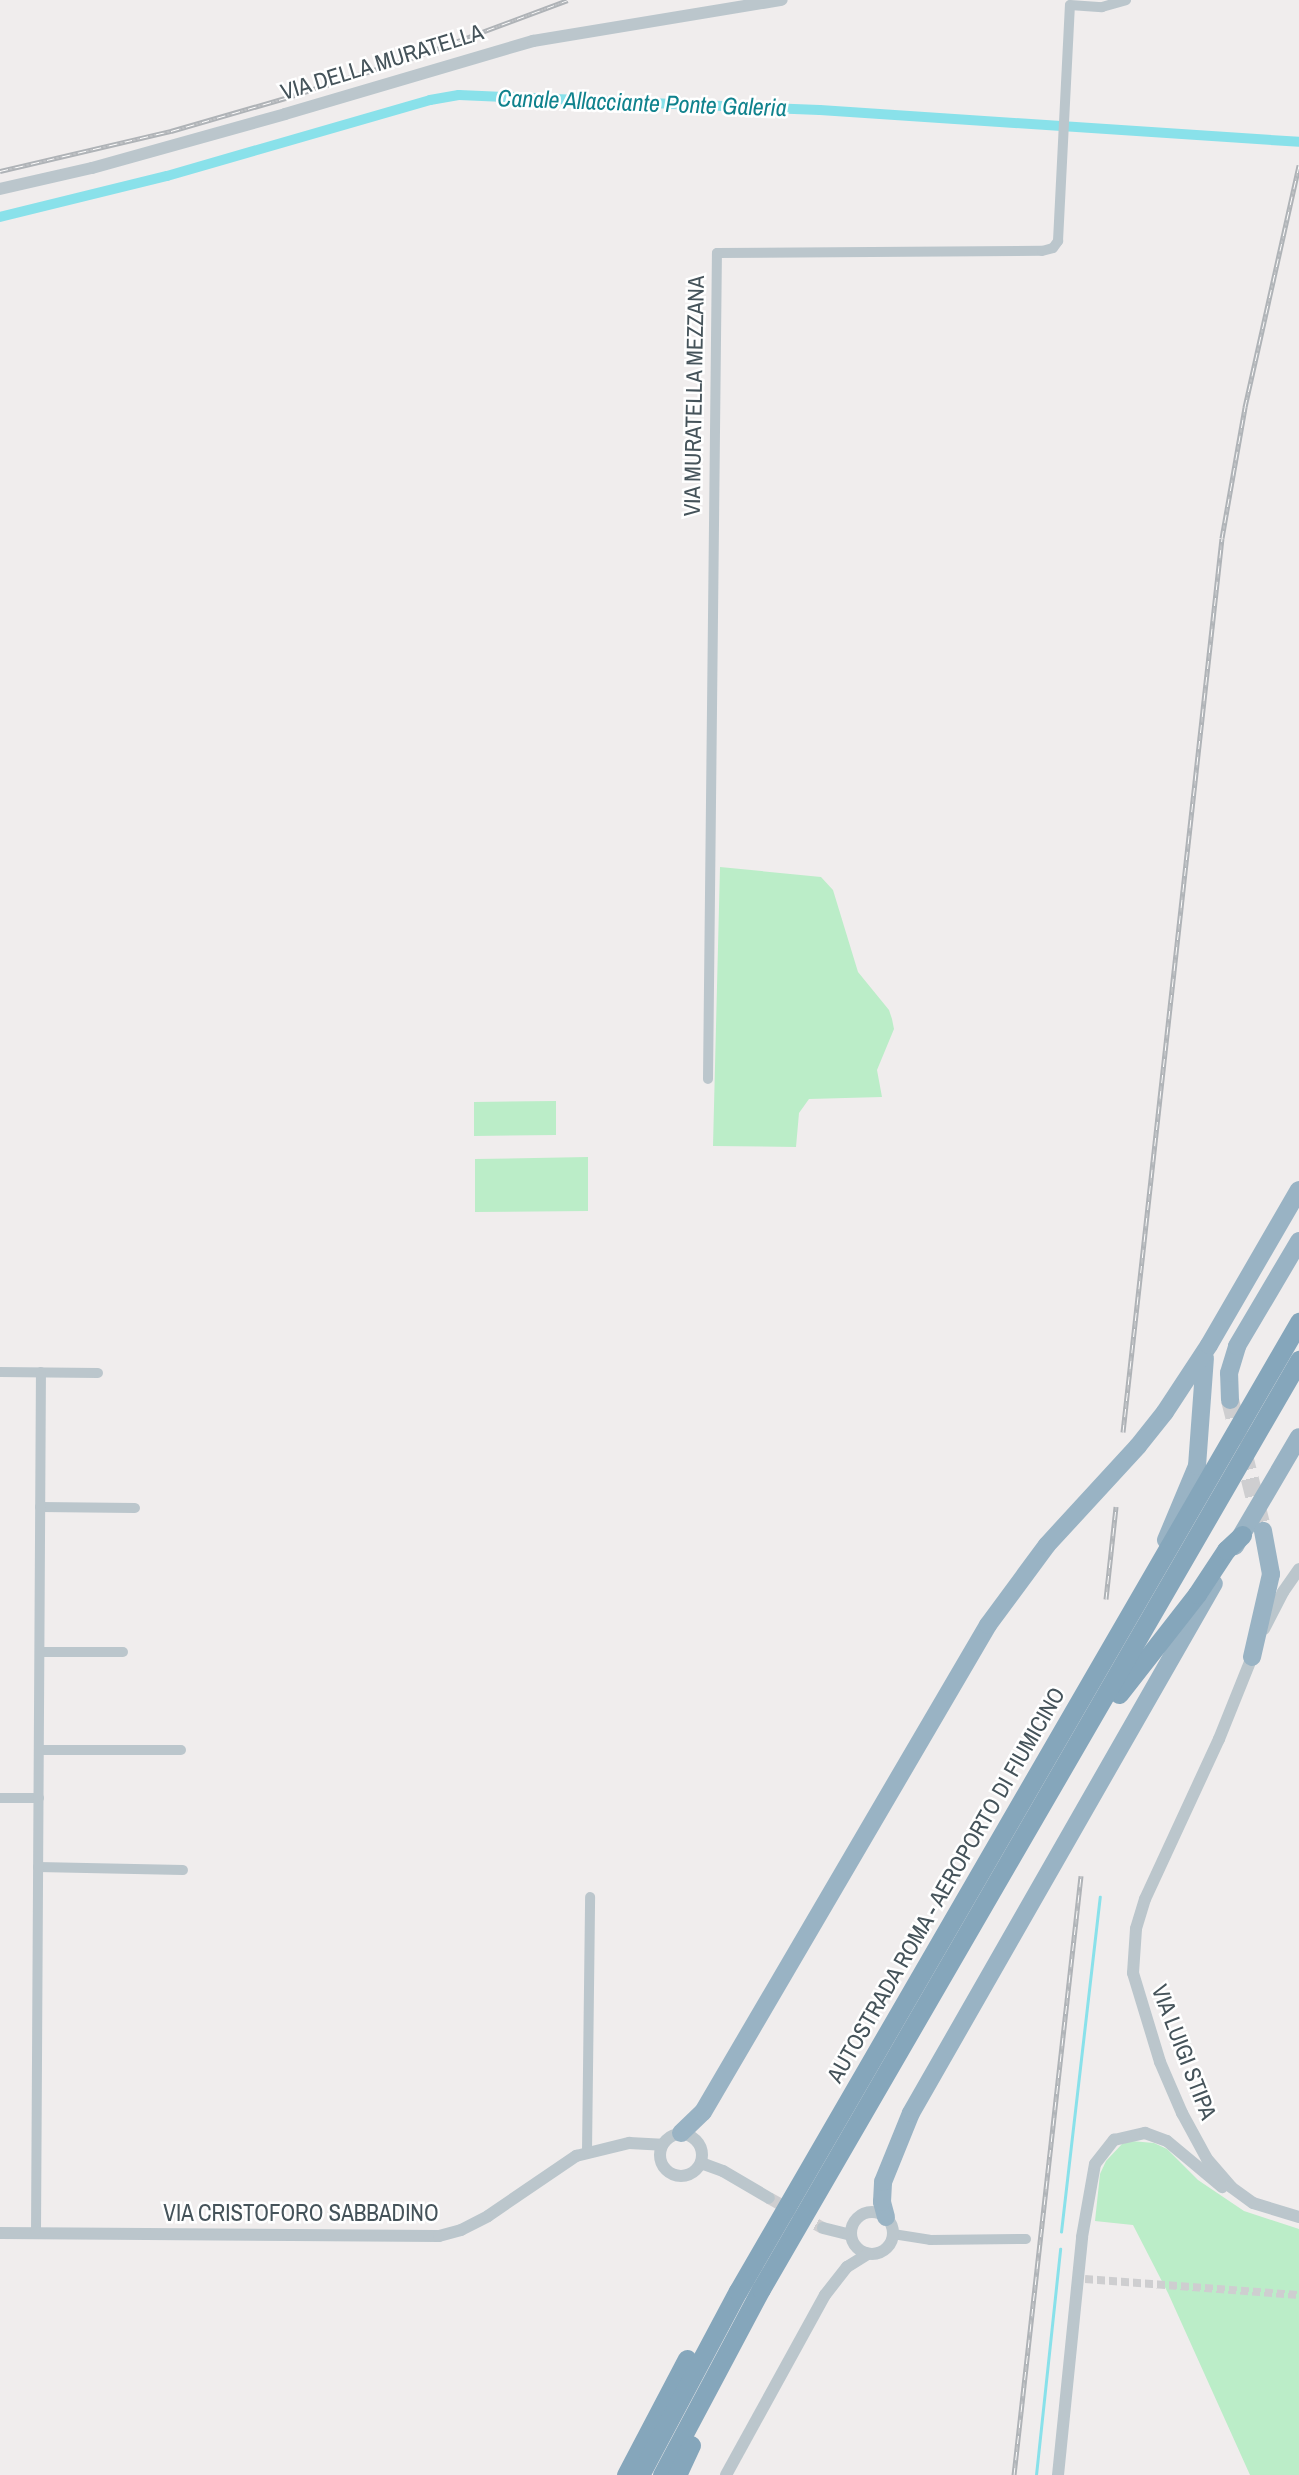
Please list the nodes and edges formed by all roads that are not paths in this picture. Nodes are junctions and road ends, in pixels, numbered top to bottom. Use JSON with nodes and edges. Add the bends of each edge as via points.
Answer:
{"nodes":[{"id":1,"x":782,"y":0,"type":"edge"},
{"id":2,"x":1126,"y":0,"type":"edge"},
{"id":3,"x":1070,"y":3,"type":"edge"},
{"id":4,"x":0,"y":189,"type":"edge"},
{"id":5,"x":708,"y":1079,"type":"dead end"},
{"id":6,"x":1299,"y":1190,"type":"edge"},
{"id":7,"x":1299,"y":1241,"type":"edge"},
{"id":8,"x":1299,"y":1322,"type":"edge"},
{"id":9,"x":1209,"y":1345,"type":"junction"},
{"id":10,"x":1299,"y":1360,"type":"edge"},
{"id":11,"x":0,"y":1372,"type":"edge"},
{"id":12,"x":41,"y":1372,"type":"junction"},
{"id":13,"x":98,"y":1373,"type":"dead end"},
{"id":14,"x":1230,"y":1400,"type":"tunnel mouth"},
{"id":15,"x":1299,"y":1437,"type":"edge"},
{"id":16,"x":40,"y":1507,"type":"junction"},
{"id":17,"x":135,"y":1508,"type":"dead end"},
{"id":18,"x":1263,"y":1531,"type":"tunnel mouth"},
{"id":19,"x":1242,"y":1535,"type":"junction"},
{"id":20,"x":1161,"y":1560,"type":"junction"},
{"id":21,"x":1299,"y":1569,"type":"edge"},
{"id":22,"x":122,"y":1651,"type":"dead end"},
{"id":23,"x":40,"y":1652,"type":"junction"},
{"id":24,"x":1252,"y":1657,"type":"junction"},
{"id":25,"x":39,"y":1750,"type":"junction"},
{"id":26,"x":181,"y":1751,"type":"dead end"},
{"id":27,"x":0,"y":1798,"type":"edge"},
{"id":28,"x":39,"y":1798,"type":"junction"},
{"id":29,"x":1033,"y":1819,"type":"junction"},
{"id":30,"x":38,"y":1867,"type":"junction"},
{"id":31,"x":183,"y":1870,"type":"dead end"},
{"id":32,"x":590,"y":1897,"type":"dead end"},
{"id":33,"x":681,"y":2133,"type":"junction"},
{"id":34,"x":662,"y":2145,"type":"junction"},
{"id":35,"x":587,"y":2151,"type":"junction"},
{"id":36,"x":701,"y":2163,"type":"junction"},
{"id":37,"x":769,"y":2198,"type":"tunnel mouth"},
{"id":38,"x":1260,"y":2208,"type":"junction"},
{"id":39,"x":1299,"y":2217,"type":"edge"},
{"id":40,"x":890,"y":2226,"type":"junction"},
{"id":41,"x":823,"y":2228,"type":"tunnel mouth"},
{"id":42,"x":0,"y":2233,"type":"edge"},
{"id":43,"x":36,"y":2234,"type":"junction"},
{"id":44,"x":850,"y":2235,"type":"junction"},
{"id":45,"x":1026,"y":2239,"type":"dead end"},
{"id":46,"x":867,"y":2254,"type":"junction"},
{"id":47,"x":738,"y":2291,"type":"junction"},
{"id":48,"x":711,"y":2379,"type":"junction"},
{"id":49,"x":625,"y":2475,"type":"edge"},
{"id":50,"x":640,"y":2475,"type":"edge"},
{"id":51,"x":662,"y":2475,"type":"edge"},
{"id":52,"x":677,"y":2475,"type":"edge"},
{"id":53,"x":726,"y":2475,"type":"edge"},
{"id":54,"x":1058,"y":2475,"type":"edge"}],
"edges":[{"from":1,"to":4,"type":"street","name":"VIA DELLA MURATELLA","via":[[533,41],[92,168]]},
{"from":2,"to":3,"type":"street","name":"VIA MURATELLA MEZZANA","via":[[1102,7]]},
{"from":3,"to":5,"type":"street","name":"VIA MURATELLA MEZZANA","via":[[1058,241],[1053,248],[717,253]]},
{"from":6,"to":9,"type":"highway"},
{"from":7,"to":14,"type":"highway","via":[[1237,1346],[1229,1373]]},
{"from":8,"to":20,"type":"highway","name":"AUTOSTRADA ROMA - AEROPORTO DI FIUMICINO"},
{"from":9,"to":20,"type":"highway","via":[[1201,1377],[1197,1466]]},
{"from":9,"to":33,"type":"highway","via":[[1147,1436],[1055,1536],[1002,1604],[703,2112]]},
{"from":10,"to":29,"type":"highway","name":"AUTOSTRADA ROMA - AEROPORTO DI FIUMICINO"},
{"from":11,"to":12,"type":"street"},
{"from":12,"to":13,"type":"street"},
{"from":12,"to":16,"type":"street"},
{"from":15,"to":19,"type":"highway"},
{"from":16,"to":17,"type":"street"},
{"from":16,"to":23,"type":"street"},
{"from":18,"to":24,"type":"highway","via":[[1271,1574]]},
{"from":19,"to":29,"type":"highway","via":[[1125,1685]]},
{"from":19,"to":40,"type":"highway","via":[[921,2093],[883,2182],[882,2202]]},
{"from":20,"to":47,"type":"highway","name":"AUTOSTRADA ROMA - AEROPORTO DI FIUMICINO"},
{"from":21,"to":24,"type":"street","name":"VIA LUIGI STIPA"},
{"from":22,"to":23,"type":"street"},
{"from":23,"to":25,"type":"street"},
{"from":24,"to":38,"type":"street","name":"VIA LUIGI STIPA","via":[[1219,1740],[1150,1884],[1136,1929],[1133,1963],[1134,1983],[1160,2062],[1198,2144],[1224,2180]]},
{"from":25,"to":26,"type":"street"},
{"from":25,"to":28,"type":"street"},
{"from":27,"to":28,"type":"street"},
{"from":28,"to":30,"type":"street"},
{"from":29,"to":48,"type":"highway","name":"AUTOSTRADA ROMA - AEROPORTO DI FIUMICINO"},
{"from":30,"to":31,"type":"street"},
{"from":30,"to":43,"type":"street"},
{"from":32,"to":35,"type":"street"},
{"from":33,"to":34,"type":"street"},
{"from":33,"to":36,"type":"street","via":[[699,2143]]},
{"from":34,"to":35,"type":"street","name":"VIA CRISTOFORO SABBADINO","via":[[629,2143]]},
{"from":34,"to":36,"type":"street","via":[[662,2165],[672,2174],[685,2176]]},
{"from":35,"to":43,"type":"street","name":"VIA CRISTOFORO SABBADINO","via":[[556,2167],[488,2216],[439,2236]]},
{"from":36,"to":37,"type":"street"},
{"from":38,"to":39,"type":"street","name":"VIA LUIGI STIPA"},
{"from":38,"to":54,"type":"street","via":[[1231,2194],[1156,2135],[1125,2135],[1101,2153],[1088,2188]]},
{"from":40,"to":44,"type":"street","via":[[873,2212],[860,2216]]},
{"from":40,"to":45,"type":"street","via":[[930,2240]]},
{"from":40,"to":46,"type":"street","via":[[882,2252]]},
{"from":41,"to":44,"type":"street"},
{"from":42,"to":43,"type":"street","name":"VIA CRISTOFORO SABBADINO"},
{"from":44,"to":46,"type":"street","via":[[856,2247]]},
{"from":46,"to":53,"type":"street","via":[[847,2267],[825,2295]]},
{"from":47,"to":49,"type":"highway","via":[[688,2359]]},
{"from":47,"to":50,"type":"highway","name":"AUTOSTRADA ROMA - AEROPORTO DI FIUMICINO"},
{"from":48,"to":51,"type":"highway","name":"AUTOSTRADA ROMA - AEROPORTO DI FIUMICINO"},
{"from":48,"to":52,"type":"highway","via":[[706,2413]]}]}
